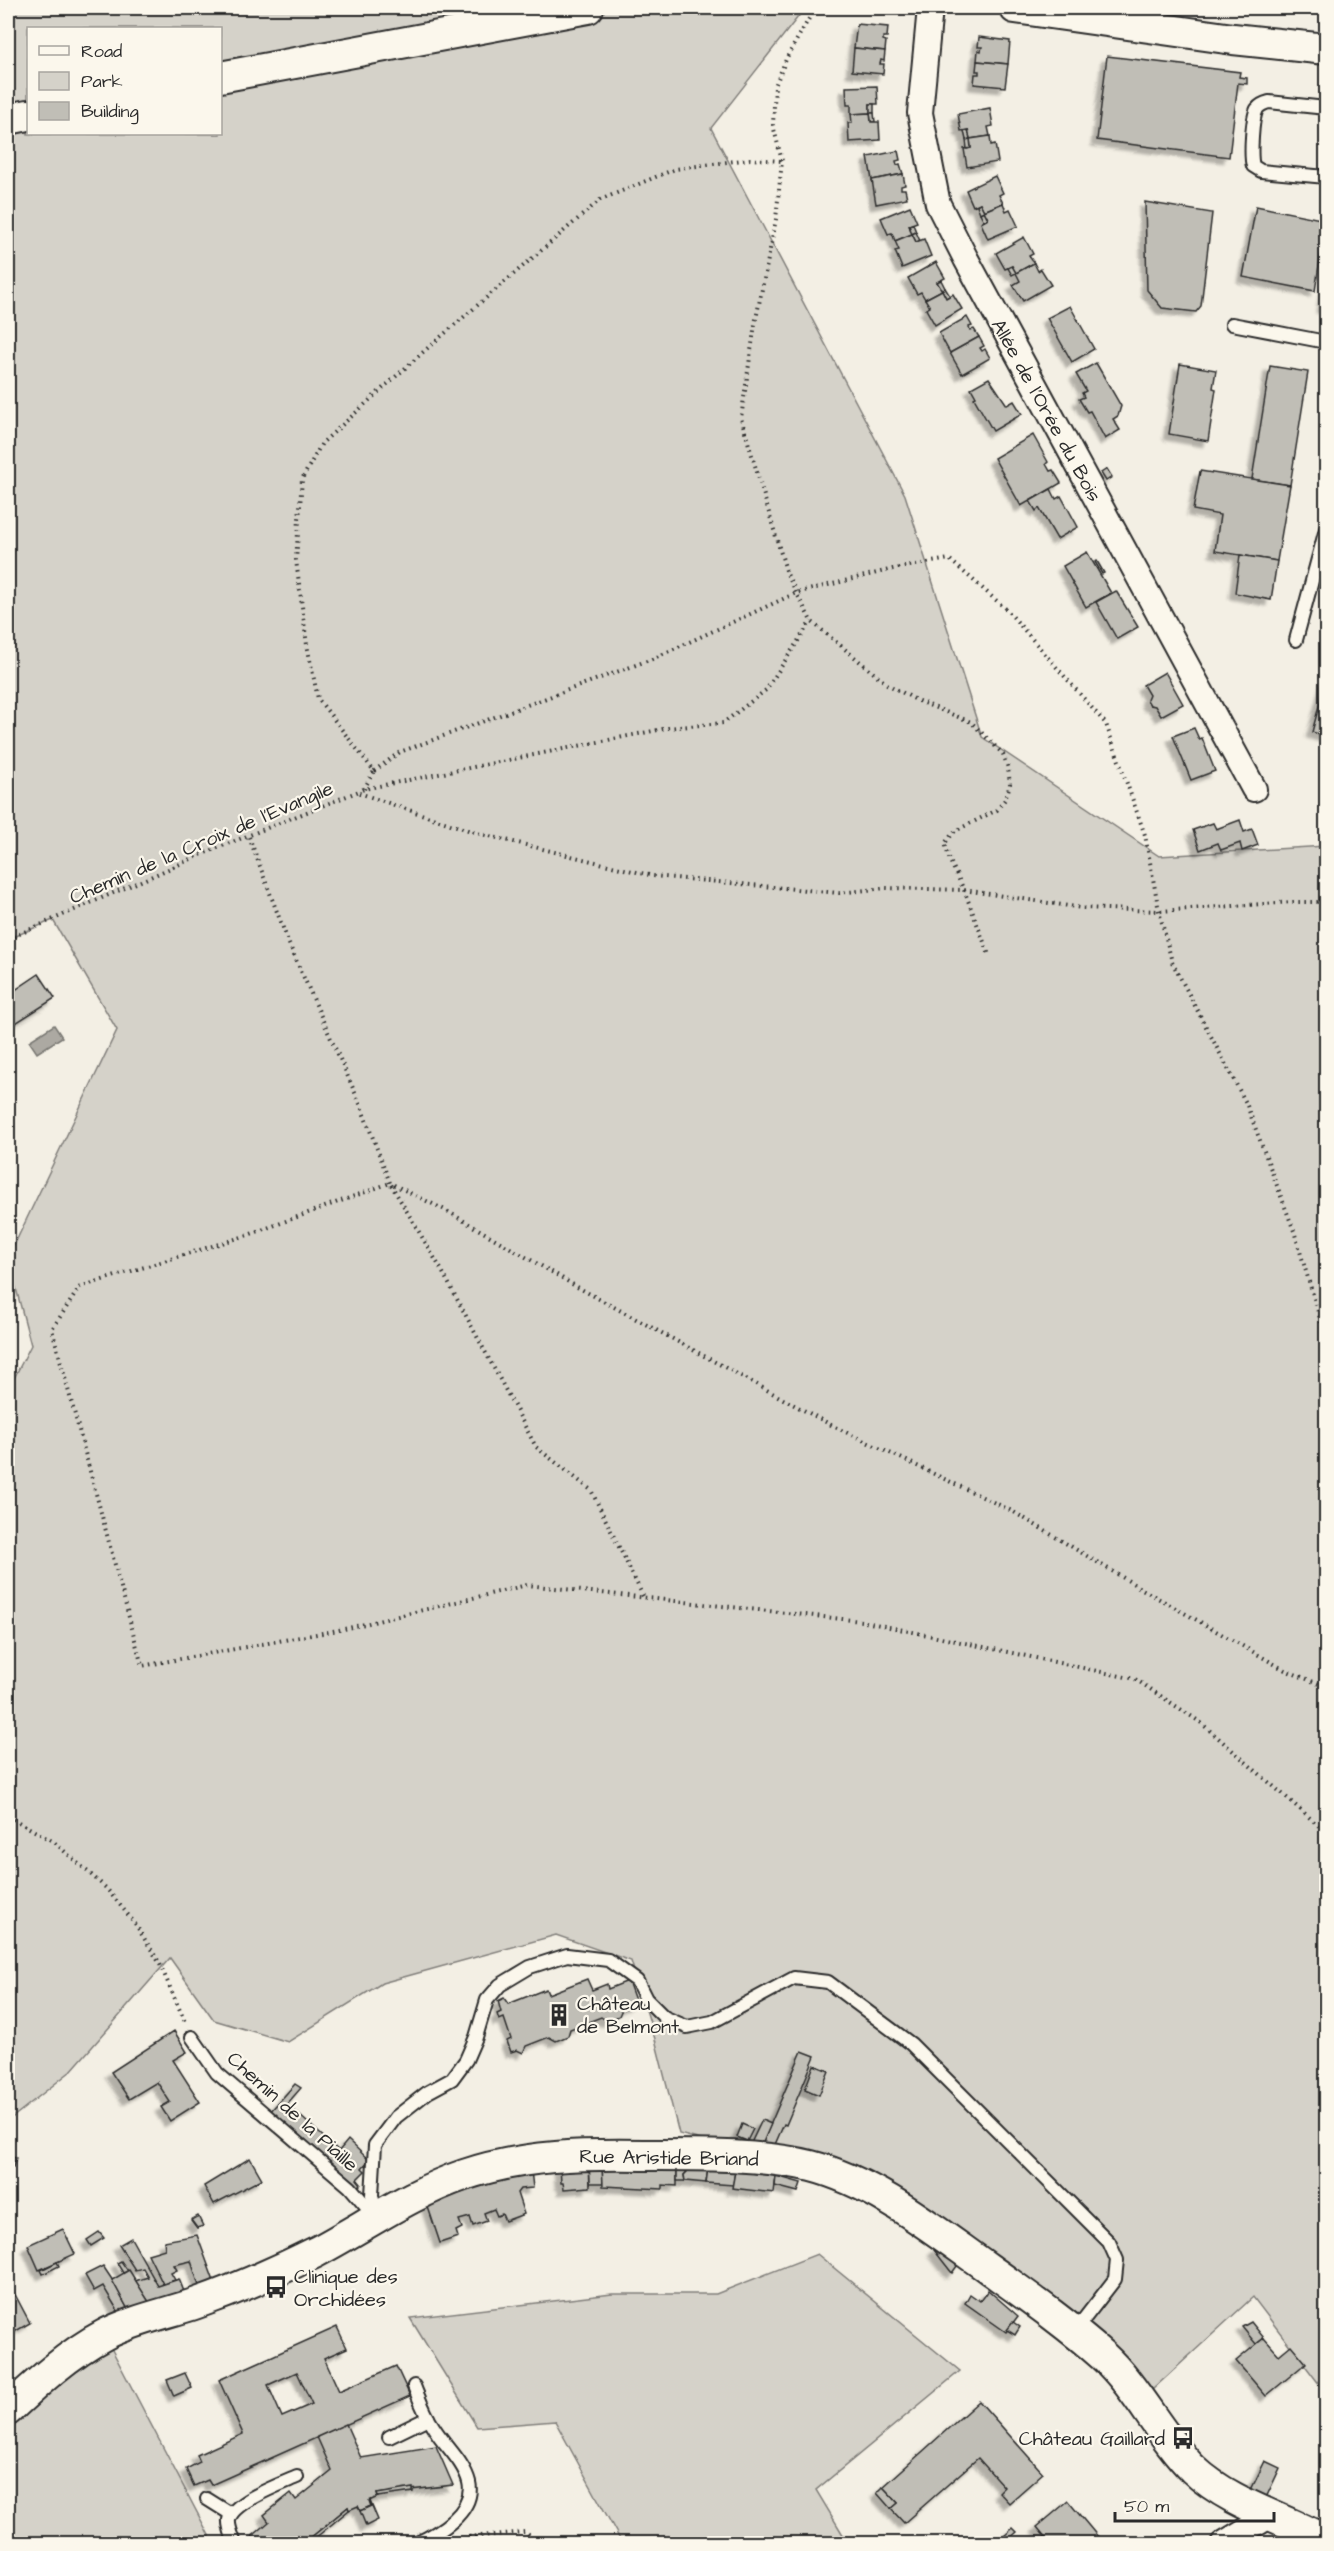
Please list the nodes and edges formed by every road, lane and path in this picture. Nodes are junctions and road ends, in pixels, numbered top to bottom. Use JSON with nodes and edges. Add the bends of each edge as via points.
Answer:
{"nodes":[{"id":1,"x":588,"y":8,"type":"edge"},
{"id":2,"x":815,"y":8,"type":"edge"},
{"id":3,"x":930,"y":8,"type":"edge"},
{"id":4,"x":1015,"y":8,"type":"edge"},
{"id":5,"x":1326,"y":49,"type":"edge"},
{"id":6,"x":222,"y":77,"type":"edge"},
{"id":7,"x":1326,"y":108,"type":"edge"},
{"id":8,"x":27,"y":115,"type":"edge"},
{"id":9,"x":8,"y":119,"type":"edge"},
{"id":10,"x":782,"y":161,"type":"junction"},
{"id":11,"x":1326,"y":177,"type":"edge"},
{"id":12,"x":1232,"y":324,"type":"dead end"},
{"id":13,"x":1326,"y":342,"type":"edge"},
{"id":14,"x":1326,"y":529,"type":"edge"},
{"id":15,"x":796,"y":594,"type":"junction"},
{"id":16,"x":811,"y":621,"type":"junction"},
{"id":17,"x":1296,"y":640,"type":"dead end"},
{"id":18,"x":374,"y":771,"type":"junction"},
{"id":19,"x":364,"y":789,"type":"junction"},
{"id":20,"x":1254,"y":789,"type":"dead end"},
{"id":21,"x":359,"y":793,"type":"junction"},
{"id":22,"x":249,"y":837,"type":"junction"},
{"id":23,"x":964,"y":890,"type":"junction"},
{"id":24,"x":1326,"y":902,"type":"edge"},
{"id":25,"x":1159,"y":911,"type":"junction"},
{"id":26,"x":8,"y":939,"type":"edge"},
{"id":27,"x":989,"y":956,"type":"dead end"},
{"id":28,"x":390,"y":1183,"type":"junction"},
{"id":29,"x":1326,"y":1339,"type":"edge"},
{"id":30,"x":643,"y":1596,"type":"junction"},
{"id":31,"x":1326,"y":1687,"type":"edge"},
{"id":32,"x":8,"y":1816,"type":"edge"},
{"id":33,"x":1326,"y":1832,"type":"edge"},
{"id":34,"x":192,"y":2037,"type":"joint"},
{"id":35,"x":376,"y":2217,"type":"junction"},
{"id":36,"x":1074,"y":2332,"type":"junction"},
{"id":37,"x":414,"y":2386,"type":"dead end"},
{"id":38,"x":8,"y":2410,"type":"edge"},
{"id":39,"x":428,"y":2418,"type":"junction"},
{"id":40,"x":388,"y":2437,"type":"dead end"},
{"id":41,"x":297,"y":2477,"type":"dead end"},
{"id":42,"x":207,"y":2499,"type":"dead end"},
{"id":43,"x":1267,"y":2513,"type":"junction"},
{"id":44,"x":231,"y":2514,"type":"junction"},
{"id":45,"x":1326,"y":2541,"type":"edge"},
{"id":46,"x":235,"y":2544,"type":"edge"},
{"id":47,"x":415,"y":2544,"type":"edge"},
{"id":48,"x":452,"y":2544,"type":"edge"},
{"id":49,"x":533,"y":2544,"type":"edge"},
{"id":50,"x":1223,"y":2544,"type":"edge"}],
"edges":[{"from":1,"to":6,"type":"street"},
{"from":2,"to":10,"type":"path","via":[[775,86],[774,125]]},
{"from":3,"to":20,"type":"street","name":"Allée de l'Orée du Bois","via":[[920,113],[938,204]]},
{"from":4,"to":5,"type":"street","via":[[1122,17]]},
{"from":7,"to":11,"type":"lane","via":[[1269,102],[1262,105],[1256,110],[1251,158],[1253,166],[1261,171]]},
{"from":8,"to":9,"type":"street"},
{"from":10,"to":15,"type":"path","via":[[776,219],[741,418]]},
{"from":10,"to":18,"type":"path","via":[[750,159],[675,169],[600,200],[322,443],[302,479],[296,560],[307,645],[318,699]]},
{"from":12,"to":13,"type":"lane"},
{"from":14,"to":17,"type":"lane"},
{"from":15,"to":16,"type":"path"},
{"from":15,"to":18,"type":"path","via":[[652,659],[400,752]]},
{"from":15,"to":25,"type":"path","via":[[949,559],[1006,609],[1106,724],[1145,835]]},
{"from":16,"to":19,"type":"path","via":[[766,690],[723,723],[668,728]]},
{"from":16,"to":23,"type":"path","via":[[887,684],[971,722],[1003,754],[1010,784],[1006,798],[997,810],[955,831],[945,843]]},
{"from":18,"to":19,"type":"path"},
{"from":19,"to":21,"type":"path"},
{"from":21,"to":22,"type":"path","name":"Chemin de la Croix de l'Evangile"},
{"from":21,"to":23,"type":"path","name":"Chemin de la Croix de l'Evangile","via":[[477,833],[653,876],[839,893],[886,888]]},
{"from":22,"to":26,"type":"path","name":"Chemin de la Croix de l'Evangile"},
{"from":22,"to":28,"type":"path","via":[[289,944],[360,1104]]},
{"from":23,"to":25,"type":"path","name":"Chemin de la Croix de l'Evangile","via":[[1082,908]]},
{"from":23,"to":27,"type":"path"},
{"from":24,"to":25,"type":"path","name":"Chemin de la Croix de l'Evangile"},
{"from":25,"to":29,"type":"path","via":[[1172,962],[1246,1103],[1294,1231]]},
{"from":28,"to":30,"type":"path","via":[[441,1269],[536,1447],[591,1490]]},
{"from":28,"to":30,"type":"path","via":[[248,1235],[80,1287],[52,1329],[142,1666],[344,1629],[527,1585]]},
{"from":28,"to":31,"type":"path","via":[[833,1426],[1012,1511],[1285,1670]]},
{"from":30,"to":33,"type":"path","via":[[861,1621],[1135,1679],[1200,1722]]},
{"from":32,"to":34,"type":"path","via":[[54,1842],[106,1888],[159,1962]]},
{"from":34,"to":35,"type":"lane","name":"Chemin de la Piaille","via":[[217,2073],[350,2187]]},
{"from":35,"to":36,"type":"street","name":"Rue Aristide Briand","via":[[427,2189],[462,2176],[545,2156],[655,2155],[780,2161],[838,2175],[883,2196]]},
{"from":35,"to":36,"type":"lane","via":[[372,2195],[375,2145],[396,2117],[452,2079],[466,2060],[487,2000],[500,1985],[530,1967],[567,1955],[608,1960],[637,1981],[646,1999],[664,2017],[687,2026],[712,2022],[794,1978],[828,1982],[911,2044],[1109,2242],[1117,2260],[1115,2278]]},
{"from":35,"to":38,"type":"street","name":"Rue Aristide Briand","via":[[316,2252],[256,2279],[105,2335],[58,2366]]},
{"from":36,"to":43,"type":"street","name":"Rue Aristide Briand","via":[[1107,2359],[1192,2468],[1226,2494]]},
{"from":37,"to":39,"type":"lane"},
{"from":39,"to":40,"type":"lane"},
{"from":39,"to":47,"type":"lane","via":[[462,2467],[469,2483],[468,2499],[459,2514]]},
{"from":41,"to":44,"type":"lane","via":[[253,2497]]},
{"from":42,"to":44,"type":"lane"},
{"from":43,"to":45,"type":"street","name":"Rue Aristide Briand"},
{"from":43,"to":50,"type":"street","via":[[1261,2521]]},
{"from":44,"to":46,"type":"lane","via":[[229,2524]]},
{"from":48,"to":49,"type":"path","via":[[468,2537],[525,2532]]}]}
